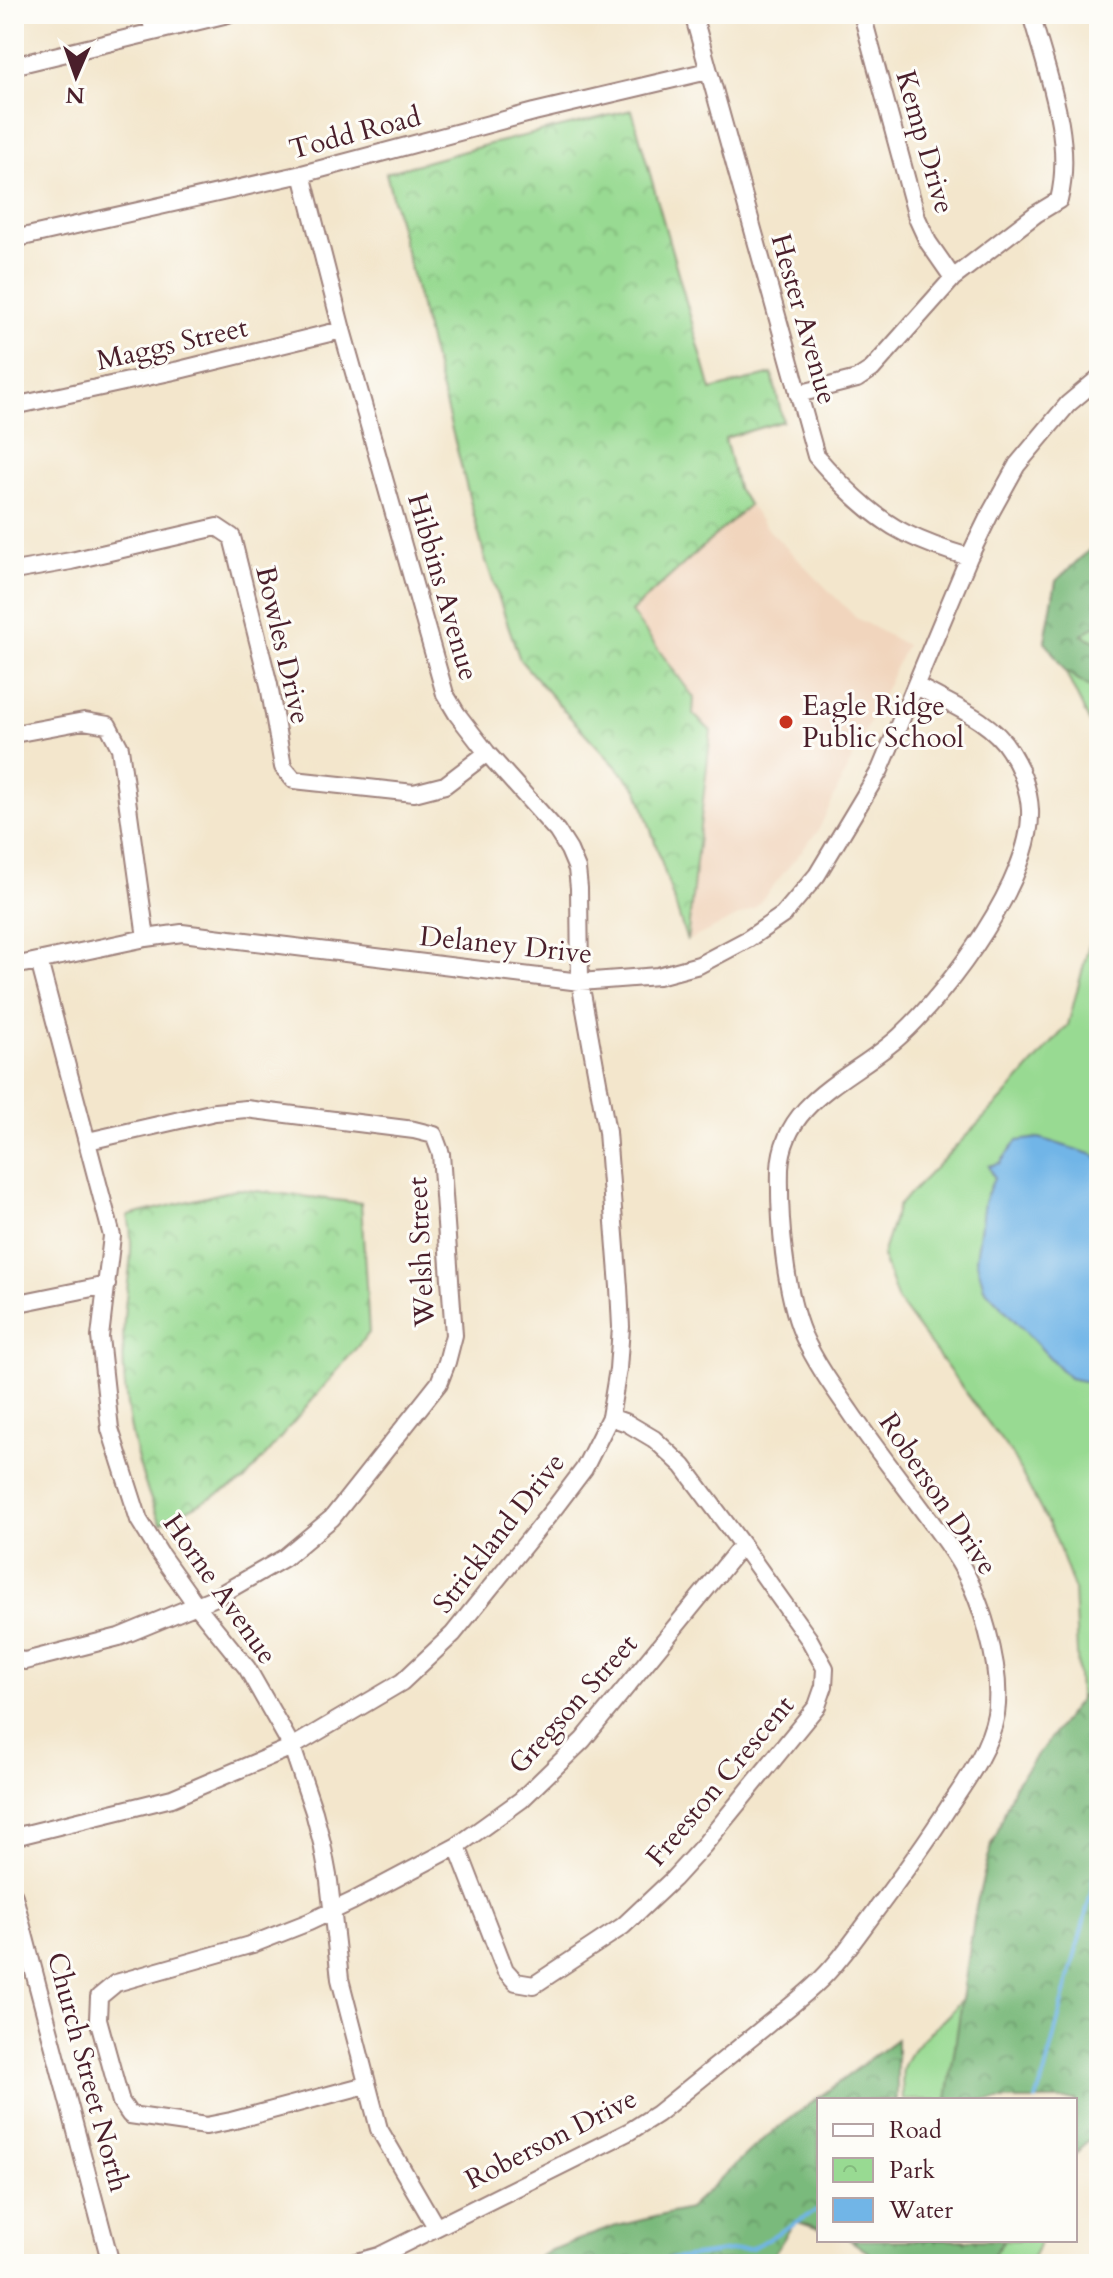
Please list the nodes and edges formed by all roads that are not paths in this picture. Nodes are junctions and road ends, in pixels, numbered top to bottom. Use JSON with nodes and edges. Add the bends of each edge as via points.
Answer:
{"nodes":[{"id":1,"x":149,"y":14,"type":"edge"},
{"id":2,"x":228,"y":14,"type":"edge"},
{"id":3,"x":693,"y":14,"type":"edge"},
{"id":4,"x":862,"y":14,"type":"edge"},
{"id":5,"x":1031,"y":14,"type":"edge"},
{"id":6,"x":154,"y":31,"type":"junction"},
{"id":7,"x":14,"y":62,"type":"edge"},
{"id":8,"x":708,"y":71,"type":"junction"},
{"id":9,"x":302,"y":174,"type":"junction"},
{"id":10,"x":14,"y":239,"type":"edge"},
{"id":11,"x":953,"y":278,"type":"junction"},
{"id":12,"x":342,"y":330,"type":"junction"},
{"id":13,"x":1099,"y":378,"type":"edge"},
{"id":14,"x":798,"y":394,"type":"junction"},
{"id":15,"x":14,"y":406,"type":"edge"},
{"id":16,"x":969,"y":557,"type":"junction"},
{"id":17,"x":14,"y":571,"type":"edge"},
{"id":18,"x":917,"y":686,"type":"junction"},
{"id":19,"x":14,"y":734,"type":"edge"},
{"id":20,"x":487,"y":753,"type":"junction"},
{"id":21,"x":146,"y":938,"type":"junction"},
{"id":22,"x":39,"y":961,"type":"junction"},
{"id":23,"x":14,"y":966,"type":"edge"},
{"id":24,"x":580,"y":982,"type":"junction"},
{"id":25,"x":88,"y":1141,"type":"junction"},
{"id":26,"x":107,"y":1285,"type":"junction"},
{"id":27,"x":14,"y":1304,"type":"edge"},
{"id":28,"x":610,"y":1417,"type":"junction"},
{"id":29,"x":742,"y":1545,"type":"junction"},
{"id":30,"x":197,"y":1606,"type":"junction"},
{"id":31,"x":14,"y":1659,"type":"edge"},
{"id":32,"x":292,"y":1747,"type":"junction"},
{"id":33,"x":14,"y":1837,"type":"edge"},
{"id":34,"x":457,"y":1846,"type":"junction"},
{"id":35,"x":14,"y":1896,"type":"edge"},
{"id":36,"x":331,"y":1912,"type":"junction"},
{"id":37,"x":366,"y":2085,"type":"junction"},
{"id":38,"x":436,"y":2227,"type":"junction"},
{"id":39,"x":112,"y":2264,"type":"edge"},
{"id":40,"x":350,"y":2264,"type":"edge"}],
"edges":[{"from":1,"to":6,"type":"street"},
{"from":2,"to":6,"type":"street"},
{"from":3,"to":8,"type":"street","name":"Hester Avenue"},
{"from":4,"to":11,"type":"street","name":"Kemp Drive","via":[[917,218]]},
{"from":5,"to":11,"type":"street","via":[[1061,129],[1065,178],[1059,200]]},
{"from":6,"to":7,"type":"street"},
{"from":8,"to":9,"type":"street","name":"Todd Road"},
{"from":8,"to":14,"type":"street","name":"Hester Avenue"},
{"from":9,"to":10,"type":"street","name":"Todd Road"},
{"from":9,"to":12,"type":"street","name":"Hibbins Avenue"},
{"from":11,"to":14,"type":"street","via":[[872,369],[857,379]]},
{"from":12,"to":15,"type":"street","name":"Maggs Street"},
{"from":12,"to":20,"type":"street","name":"Hibbins Avenue","via":[[445,694]]},
{"from":13,"to":16,"type":"street","name":"Delaney Drive","via":[[1068,404],[1017,465]]},
{"from":14,"to":16,"type":"street","name":"Hester Avenue","via":[[816,456],[830,472],[904,533]]},
{"from":16,"to":18,"type":"street","name":"Delaney Drive"},
{"from":17,"to":20,"type":"street","name":"Bowles Drive","via":[[217,527],[232,537],[269,685],[283,767],[294,780],[414,793],[445,785]]},
{"from":18,"to":24,"type":"street","name":"Delaney Drive","via":[[880,770],[817,875],[783,915],[699,965],[658,976]]},
{"from":18,"to":38,"type":"street","name":"Roberson Drive","via":[[984,723],[1009,749],[1030,811],[1022,859],[949,985],[899,1038],[814,1099],[794,1121],[780,1166],[783,1245],[790,1295],[820,1369],[975,1590],[998,1686],[996,1717],[982,1754],[936,1828],[817,1984],[643,2123]]},
{"from":19,"to":21,"type":"street","via":[[84,721],[108,725],[120,748]]},
{"from":20,"to":24,"type":"street","name":"Hibbins Avenue","via":[[536,806],[577,869]]},
{"from":21,"to":22,"type":"street","name":"Delaney Drive"},
{"from":21,"to":24,"type":"street","name":"Delaney Drive","via":[[182,933]]},
{"from":22,"to":23,"type":"street","name":"Delaney Drive"},
{"from":22,"to":25,"type":"street","name":"Horne Avenue"},
{"from":24,"to":28,"type":"street","name":"Strickland Drive","via":[[607,1132],[619,1287],[621,1327]]},
{"from":25,"to":26,"type":"street","name":"Horne Avenue","via":[[112,1236]]},
{"from":25,"to":30,"type":"street","name":"Welsh Street","via":[[246,1109],[414,1130],[434,1135],[441,1154],[454,1335],[439,1383],[332,1518],[284,1558]]},
{"from":26,"to":27,"type":"street"},
{"from":26,"to":30,"type":"street","name":"Horne Avenue","via":[[100,1337],[110,1429],[139,1520]]},
{"from":28,"to":29,"type":"street","name":"Freeston Crescent","via":[[654,1439],[683,1466]]},
{"from":28,"to":32,"type":"street","name":"Strickland Drive","via":[[584,1469],[453,1634],[402,1682]]},
{"from":29,"to":34,"type":"street","name":"Gregson Street","via":[[583,1740],[521,1800]]},
{"from":29,"to":34,"type":"street","name":"Freeston Crescent","via":[[809,1639],[825,1668],[824,1686],[817,1706],[673,1879],[623,1926],[534,1985],[516,1982],[505,1970]]},
{"from":30,"to":31,"type":"street","via":[[119,1637],[25,1661]]},
{"from":30,"to":32,"type":"street","name":"Horne Avenue","via":[[247,1668]]},
{"from":32,"to":33,"type":"street","name":"Strickland Drive","via":[[172,1798]]},
{"from":32,"to":36,"type":"street","name":"Horne Avenue","via":[[318,1828]]},
{"from":34,"to":36,"type":"street","name":"Gregson Street"},
{"from":35,"to":39,"type":"street","name":"Church Street North"},
{"from":36,"to":37,"type":"street","name":"Horne Avenue","via":[[340,1979]]},
{"from":36,"to":37,"type":"street","name":"Gregson Street","via":[[253,1944],[116,1983],[99,1997],[98,2019],[121,2102],[130,2115],[206,2126]]},
{"from":37,"to":38,"type":"street","name":"Horne Avenue","via":[[379,2129]]},
{"from":38,"to":40,"type":"street","name":"Roberson Drive","via":[[379,2256]]}]}
